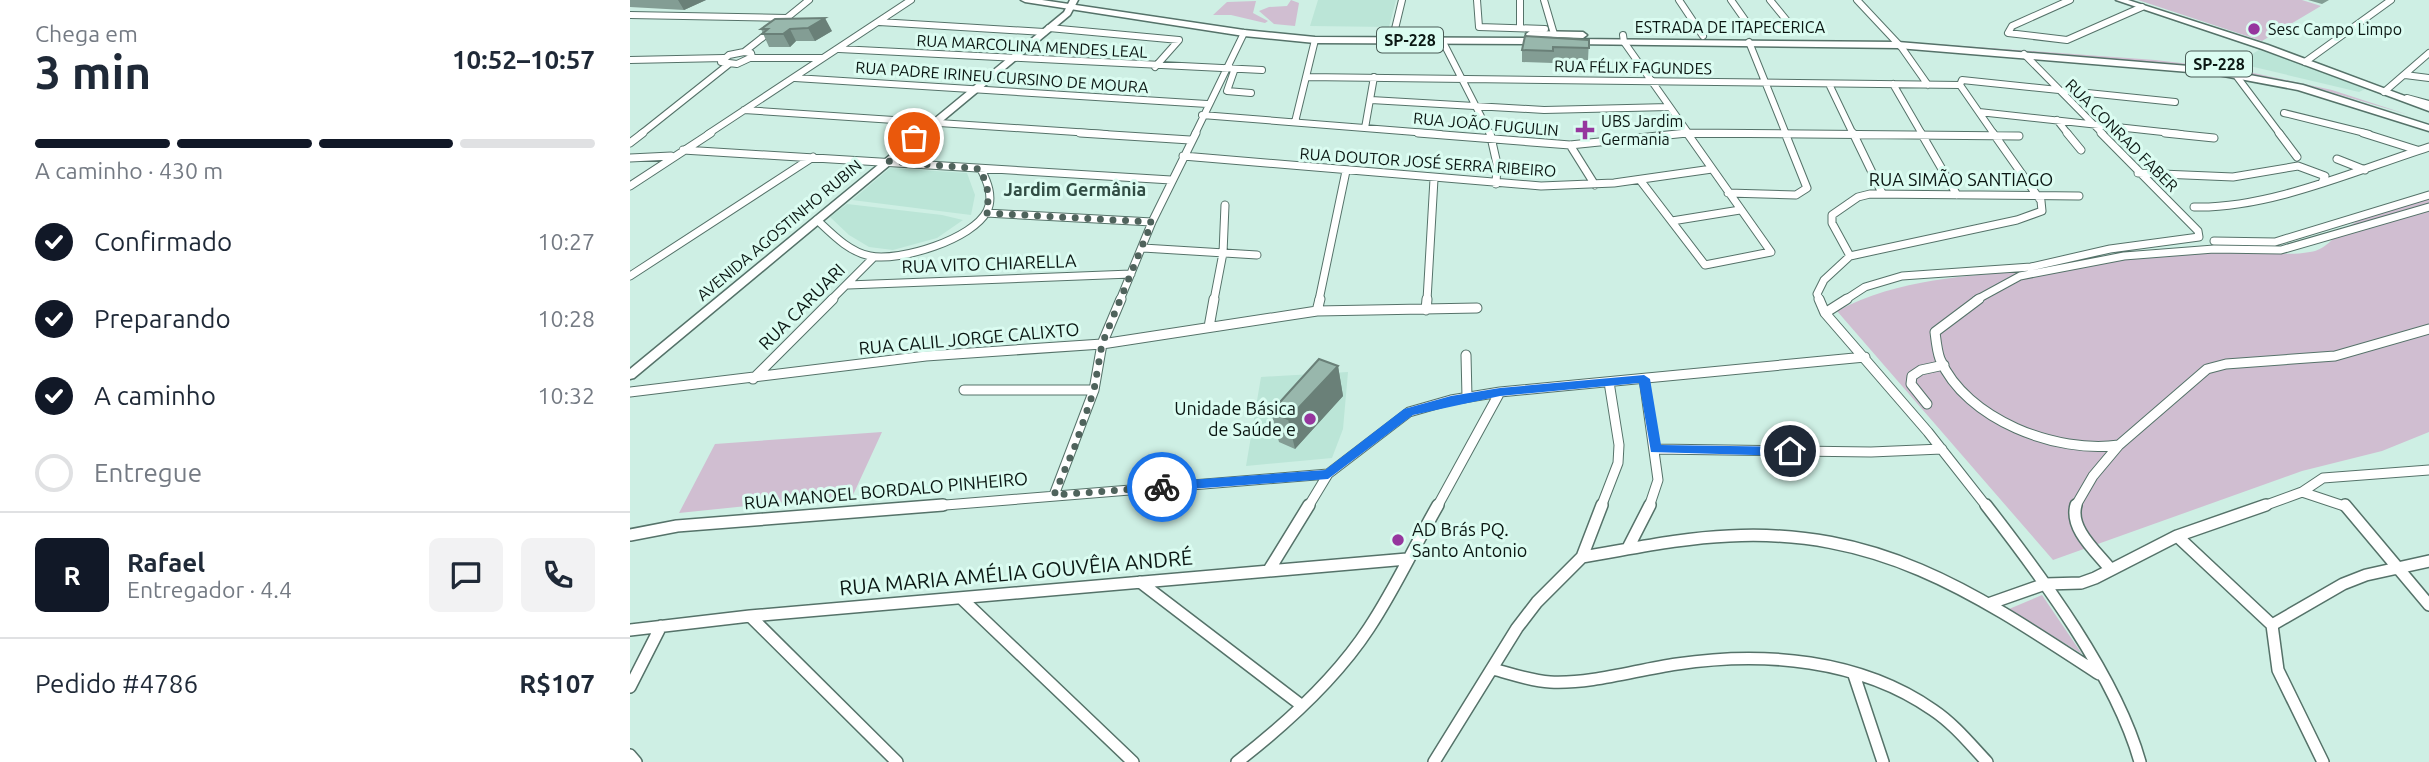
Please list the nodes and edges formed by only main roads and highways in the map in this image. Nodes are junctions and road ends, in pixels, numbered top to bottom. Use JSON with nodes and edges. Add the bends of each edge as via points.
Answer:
{"nodes":[{"id":1,"x":1025,"y":0,"type":"edge"},
{"id":2,"x":1051,"y":0,"type":"edge"},
{"id":3,"x":2120,"y":0,"type":"edge"},
{"id":4,"x":1072,"y":2,"type":"edge"},
{"id":5,"x":1730,"y":36,"type":"junction"},
{"id":6,"x":1623,"y":39,"type":"junction"},
{"id":7,"x":1894,"y":41,"type":"junction"},
{"id":8,"x":2384,"y":92,"type":"junction"},
{"id":9,"x":2429,"y":106,"type":"edge"},
{"id":10,"x":2429,"y":117,"type":"edge"},
{"id":11,"x":2429,"y":128,"type":"edge"},
{"id":12,"x":630,"y":375,"type":"edge"}],
"edges":[{"from":1,"to":4,"type":"main road","name":"ESTRADA DE ITAPECERICA","number":"SP-228"},
{"from":2,"to":4,"type":"main road"},
{"from":3,"to":8,"type":"main road"},
{"from":4,"to":6,"type":"main road","name":"ESTRADA DE ITAPECERICA","number":"SP-228","via":[[1298,31]]},
{"from":4,"to":6,"type":"main road","name":"ESTRADA DE ITAPECERICA","number":"SP-228","via":[[1244,33],[1315,40]]},
{"from":4,"to":12,"type":"main road","name":"AVENIDA AGOSTINHO RUBIN","via":[[1046,30]]},
{"from":5,"to":6,"type":"main road"},
{"from":5,"to":6,"type":"main road","name":"ESTRADA DE ITAPECERICA","number":"SP-228"},
{"from":5,"to":7,"type":"main road","name":"ESTRADA DE ITAPECERICA","number":"SP-228"},
{"from":6,"to":7,"type":"main road","name":"ESTRADA DE ITAPECERICA","number":"SP-228"},
{"from":7,"to":10,"type":"main road","name":"ESTRADA DE ITAPECERICA","number":"SP-228","via":[[2222,64],[2342,90]]},
{"from":7,"to":11,"type":"main road","name":"ESTRADA DE ITAPECERICA","number":"SP-228","via":[[2235,74],[2342,98]]},
{"from":8,"to":9,"type":"main road"},
{"from":8,"to":10,"type":"main road"}]}
